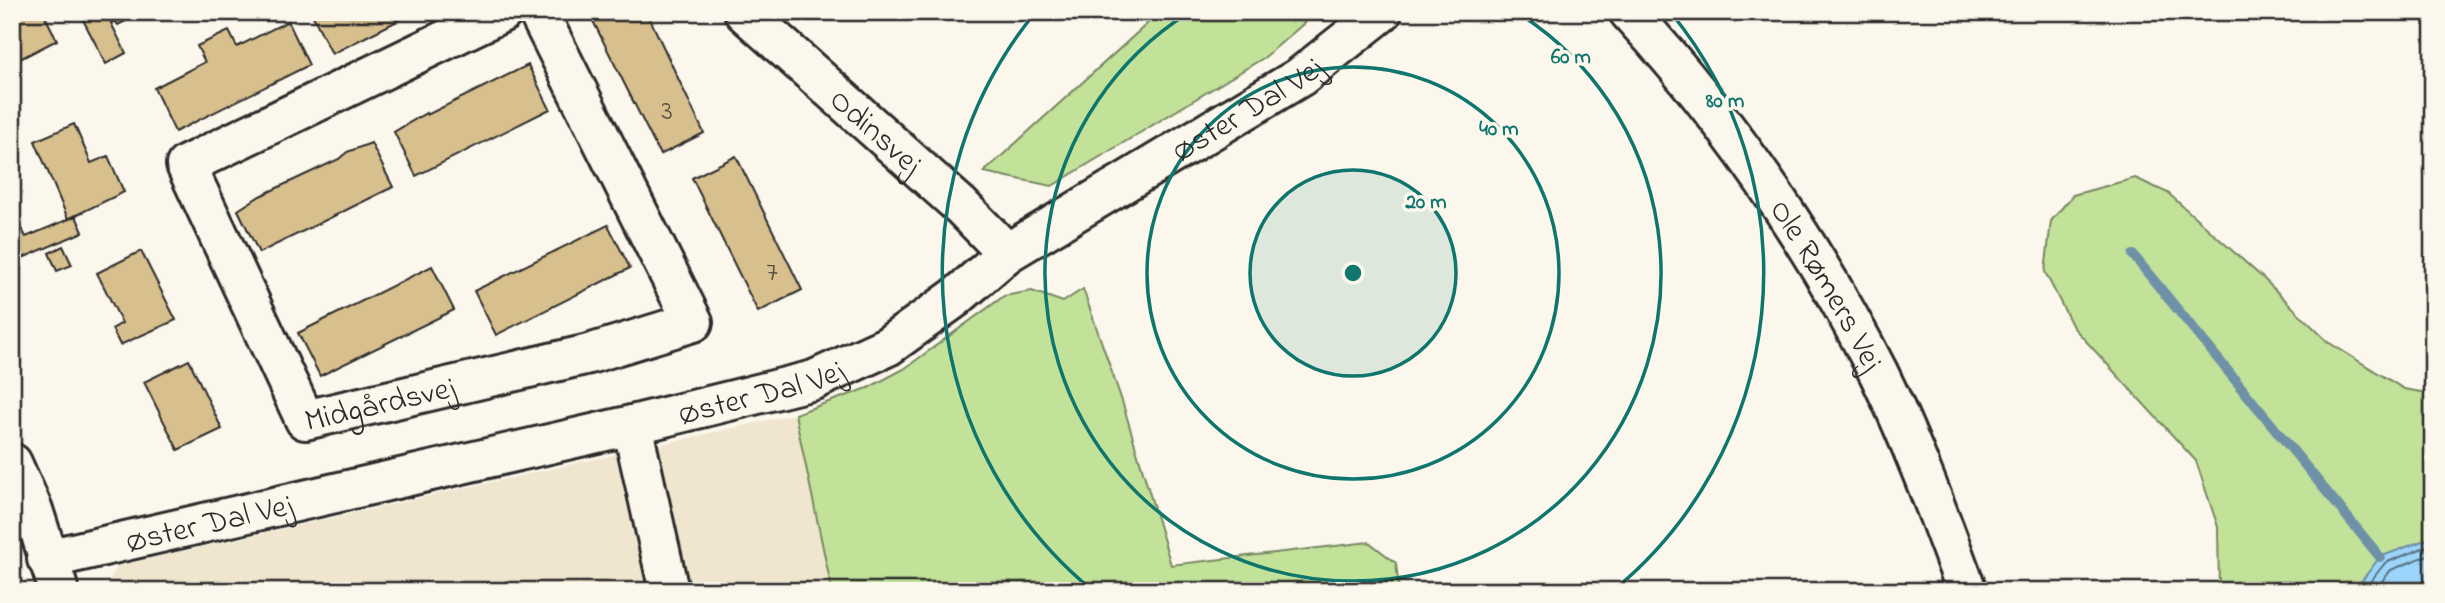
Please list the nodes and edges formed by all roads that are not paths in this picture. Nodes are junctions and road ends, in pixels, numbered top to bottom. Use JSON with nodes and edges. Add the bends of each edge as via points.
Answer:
{"nodes":[{"id":1,"x":503,"y":12,"type":"edge"},
{"id":2,"x":538,"y":12,"type":"edge"},
{"id":3,"x":744,"y":12,"type":"edge"},
{"id":4,"x":1382,"y":12,"type":"edge"},
{"id":5,"x":1629,"y":12,"type":"edge"},
{"id":6,"x":1007,"y":253,"type":"junction"},
{"id":7,"x":632,"y":425,"type":"junction"},
{"id":8,"x":12,"y":463,"type":"edge"},
{"id":9,"x":53,"y":575,"type":"edge"},
{"id":10,"x":669,"y":591,"type":"edge"},
{"id":11,"x":1968,"y":591,"type":"edge"}],
"edges":[{"from":1,"to":2,"type":"street","name":"Midgårdsvej","via":[[186,165],[305,420],[589,354],[693,322]]},
{"from":3,"to":6,"type":"street","name":"Odinsvej","via":[[961,206]]},
{"from":4,"to":6,"type":"street","name":"Øster Dal Vej","via":[[1300,77]]},
{"from":5,"to":11,"type":"street","name":"Ole Rømers Vej","via":[[1673,60],[1771,187],[1822,272],[1880,376]]},
{"from":6,"to":7,"type":"street","name":"Øster Dal Vej","via":[[956,298],[888,346],[814,380]]},
{"from":7,"to":9,"type":"street","name":"Øster Dal Vej"},
{"from":7,"to":10,"type":"street"},
{"from":8,"to":9,"type":"street","via":[[33,510]]}]}
